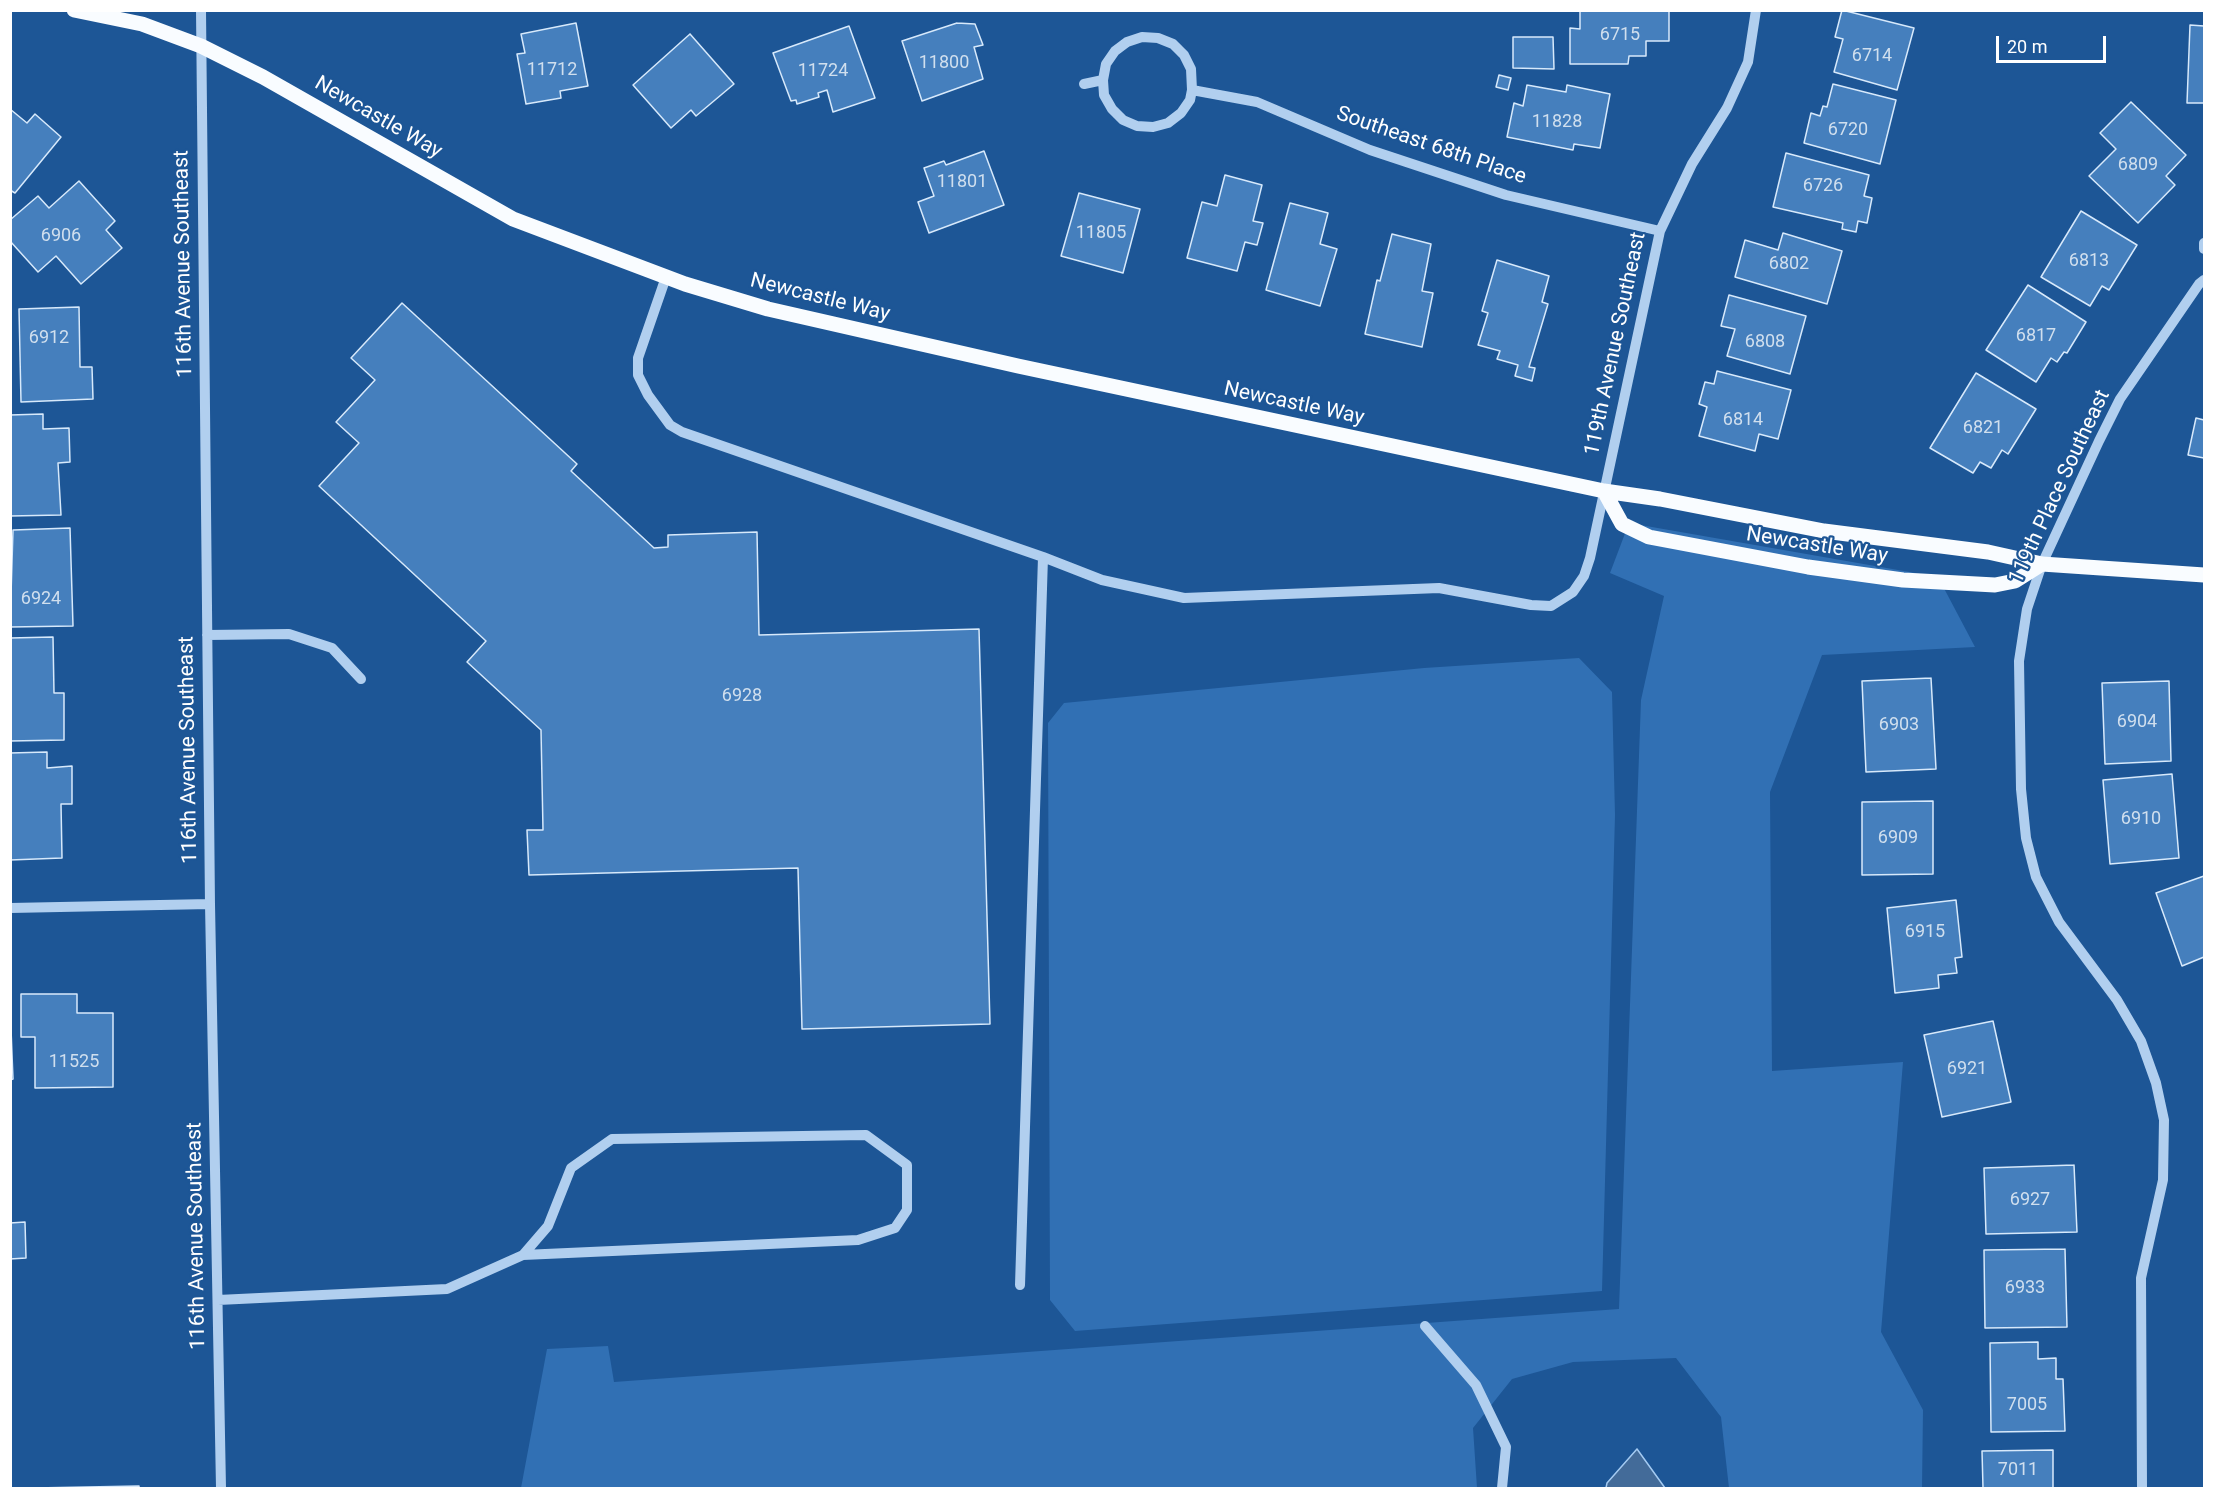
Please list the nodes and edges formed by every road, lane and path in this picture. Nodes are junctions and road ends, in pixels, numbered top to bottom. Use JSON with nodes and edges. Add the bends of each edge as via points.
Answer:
{"nodes":[{"id":1,"x":74,"y":10,"type":"edge"},
{"id":2,"x":201,"y":10,"type":"edge"},
{"id":3,"x":1756,"y":10,"type":"edge"},
{"id":4,"x":201,"y":46,"type":"junction"},
{"id":5,"x":1102,"y":80,"type":"junction"},
{"id":6,"x":1084,"y":84,"type":"dead end"},
{"id":7,"x":1192,"y":90,"type":"junction"},
{"id":8,"x":1660,"y":231,"type":"junction"},
{"id":9,"x":2205,"y":243,"type":"edge"},
{"id":10,"x":2205,"y":249,"type":"edge"},
{"id":11,"x":666,"y":277,"type":"junction"},
{"id":12,"x":2205,"y":280,"type":"edge"},
{"id":13,"x":1604,"y":491,"type":"junction"},
{"id":14,"x":1043,"y":556,"type":"junction"},
{"id":15,"x":2042,"y":564,"type":"junction"},
{"id":16,"x":2205,"y":575,"type":"edge"},
{"id":17,"x":207,"y":635,"type":"junction"},
{"id":18,"x":361,"y":680,"type":"dead end"},
{"id":19,"x":210,"y":904,"type":"junction"},
{"id":20,"x":10,"y":908,"type":"edge"},
{"id":21,"x":523,"y":1255,"type":"junction"},
{"id":22,"x":1020,"y":1285,"type":"dead end"},
{"id":23,"x":218,"y":1300,"type":"junction"},
{"id":24,"x":1425,"y":1326,"type":"dead end"},
{"id":25,"x":221,"y":1488,"type":"edge"},
{"id":26,"x":1502,"y":1488,"type":"edge"},
{"id":27,"x":2142,"y":1488,"type":"edge"}],
"edges":[{"from":1,"to":4,"type":"main road","name":"Newcastle Way","via":[[142,24]]},
{"from":2,"to":4,"type":"street","name":"116th Avenue Southeast"},
{"from":3,"to":8,"type":"street","name":"119th Avenue Southeast","via":[[1748,62]]},
{"from":4,"to":11,"type":"main road","name":"Newcastle Way","via":[[513,219]]},
{"from":4,"to":17,"type":"street","name":"116th Avenue Southeast"},
{"from":5,"to":6,"type":"street"},
{"from":5,"to":7,"type":"street","via":[[1112,109],[1137,126],[1168,123],[1181,113]]},
{"from":5,"to":7,"type":"street","via":[[1106,64],[1127,42],[1142,37],[1158,38],[1173,44],[1184,55],[1191,69]]},
{"from":7,"to":8,"type":"street","name":"Southeast 68th Place","via":[[1257,102],[1370,150],[1506,195]]},
{"from":8,"to":13,"type":"street","name":"119th Avenue Southeast"},
{"from":9,"to":10,"type":"street"},
{"from":11,"to":13,"type":"main road","name":"Newcastle Way","via":[[768,309]]},
{"from":11,"to":14,"type":"street","via":[[638,358],[638,375],[670,425]]},
{"from":12,"to":15,"type":"street","name":"119th Place Southeast","via":[[2120,399]]},
{"from":13,"to":14,"type":"street","name":"119th Avenue Southeast","via":[[1584,576],[1573,592],[1551,606],[1439,588],[1184,598],[1102,580]]},
{"from":13,"to":15,"type":"main road","name":"Newcastle Way","via":[[1824,531],[1988,552]]},
{"from":13,"to":15,"type":"main road","name":"Newcastle Way","via":[[1622,524],[1649,537],[1808,567],[1903,580],[1995,585],[2015,581]]},
{"from":14,"to":22,"type":"street"},
{"from":15,"to":16,"type":"main road","name":"Newcastle Way"},
{"from":15,"to":27,"type":"street","name":"119th Place Southeast","via":[[2027,609],[2019,662],[2021,789],[2026,838],[2036,877],[2059,922],[2117,1000],[2141,1041],[2164,1120],[2163,1180],[2141,1278]]},
{"from":17,"to":18,"type":"street","via":[[289,634],[332,648]]},
{"from":17,"to":19,"type":"street","name":"116th Avenue Southeast"},
{"from":19,"to":20,"type":"street"},
{"from":19,"to":23,"type":"street","name":"116th Avenue Southeast"},
{"from":21,"to":21,"type":"street","via":[[548,1226],[571,1168],[612,1139],[866,1135],[906,1165],[907,1210],[895,1228],[858,1239]]},
{"from":21,"to":23,"type":"street","via":[[447,1289]]},
{"from":23,"to":25,"type":"street","name":"116th Avenue Southeast"},
{"from":24,"to":26,"type":"street","via":[[1476,1385],[1506,1447]]}]}
